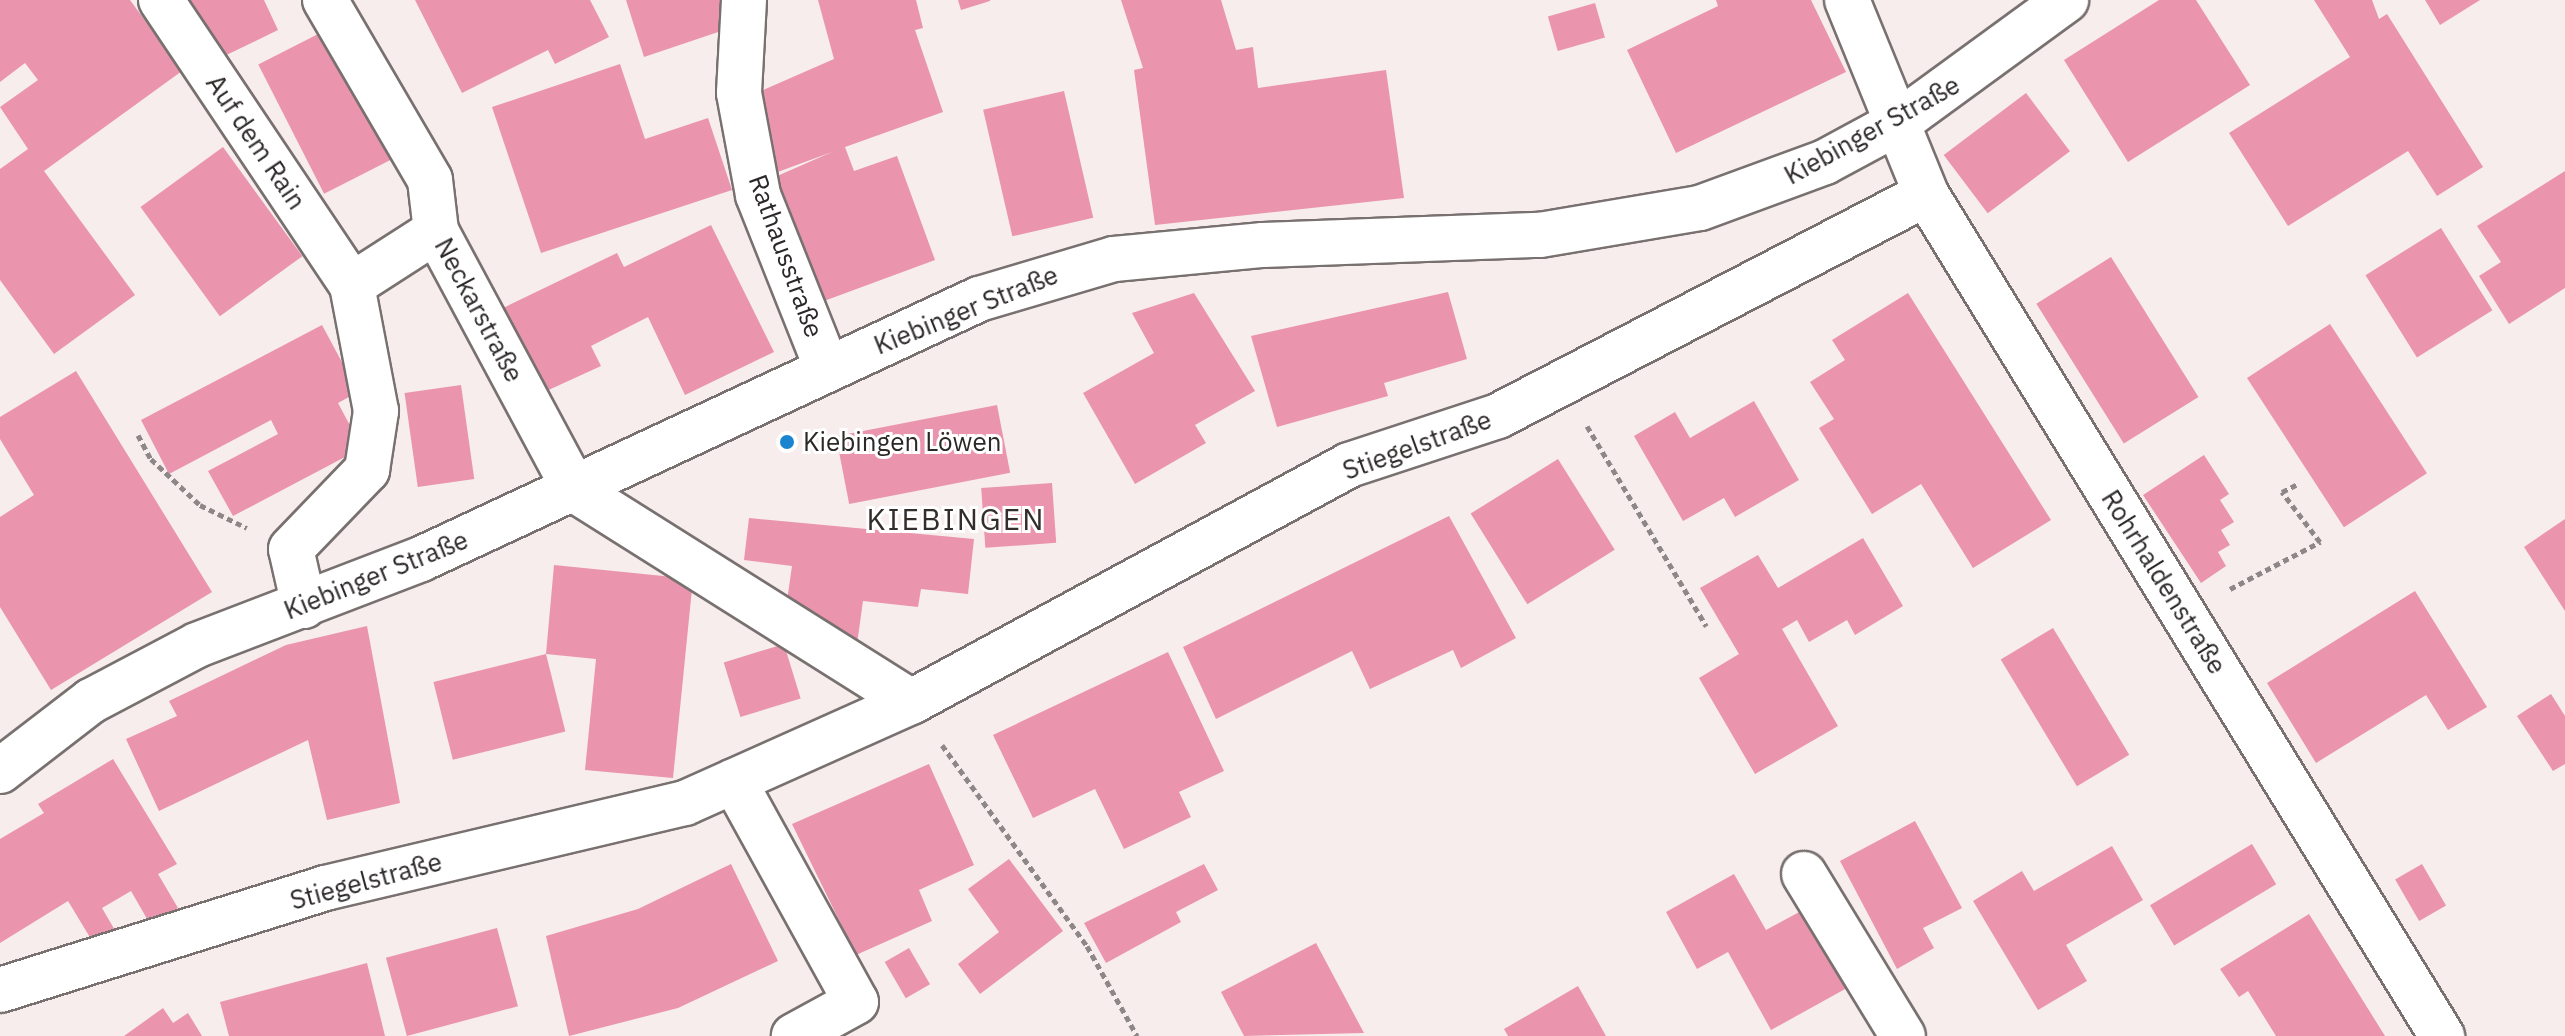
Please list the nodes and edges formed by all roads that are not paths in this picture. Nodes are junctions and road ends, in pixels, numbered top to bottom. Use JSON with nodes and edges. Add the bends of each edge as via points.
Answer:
{"nodes":[{"id":1,"x":161,"y":0,"type":"edge"},
{"id":2,"x":325,"y":0,"type":"edge"},
{"id":3,"x":744,"y":0,"type":"edge"},
{"id":4,"x":1847,"y":0,"type":"edge"},
{"id":5,"x":2066,"y":0,"type":"edge"},
{"id":6,"x":1899,"y":122,"type":"junction"},
{"id":7,"x":1926,"y":194,"type":"junction"},
{"id":8,"x":436,"y":231,"type":"junction"},
{"id":9,"x":352,"y":285,"type":"junction"},
{"id":10,"x":827,"y":368,"type":"junction"},
{"id":11,"x":575,"y":490,"type":"junction"},
{"id":12,"x":304,"y":606,"type":"junction"},
{"id":13,"x":911,"y":702,"type":"junction"},
{"id":14,"x":0,"y":771,"type":"edge"},
{"id":15,"x":734,"y":781,"type":"junction"},
{"id":16,"x":1804,"y":874,"type":"dead end"},
{"id":17,"x":0,"y":990,"type":"edge"},
{"id":18,"x":794,"y":1036,"type":"edge"},
{"id":19,"x":1903,"y":1036,"type":"edge"},
{"id":20,"x":2442,"y":1036,"type":"edge"}],
"edges":[{"from":1,"to":9,"type":"street","name":"Auf dem Rain"},
{"from":2,"to":8,"type":"street","name":"Neckarstraße","via":[[430,180]]},
{"from":3,"to":10,"type":"street","name":"Rathausstraße","via":[[739,93],[758,195]]},
{"from":4,"to":6,"type":"street","name":"Rohrhaldenstraße"},
{"from":5,"to":6,"type":"street","name":"Kiebinger Straße"},
{"from":6,"to":7,"type":"street","name":"Rohrhaldenstraße"},
{"from":6,"to":10,"type":"street","name":"Kiebinger Straße","via":[[1762,189],[1628,225],[1186,251],[1048,274]]},
{"from":7,"to":13,"type":"street","name":"Stiegelstraße","via":[[1498,416],[1349,465]]},
{"from":7,"to":20,"type":"street","name":"Rohrhaldenstraße"},
{"from":8,"to":9,"type":"street"},
{"from":8,"to":11,"type":"street","name":"Neckarstraße"},
{"from":9,"to":12,"type":"street","name":"Auf dem Rain","via":[[376,411],[367,470],[291,549]]},
{"from":10,"to":11,"type":"street","name":"Kiebinger Straße"},
{"from":11,"to":12,"type":"street","name":"Kiebinger Straße"},
{"from":11,"to":13,"type":"street"},
{"from":12,"to":14,"type":"street","name":"Kiebinger Straße","via":[[146,670],[91,701]]},
{"from":13,"to":15,"type":"street","name":"Stiegelstraße"},
{"from":15,"to":17,"type":"street","name":"Stiegelstraße","via":[[685,803],[325,888]]},
{"from":15,"to":18,"type":"street","via":[[856,1002]]},
{"from":16,"to":19,"type":"street"}]}
